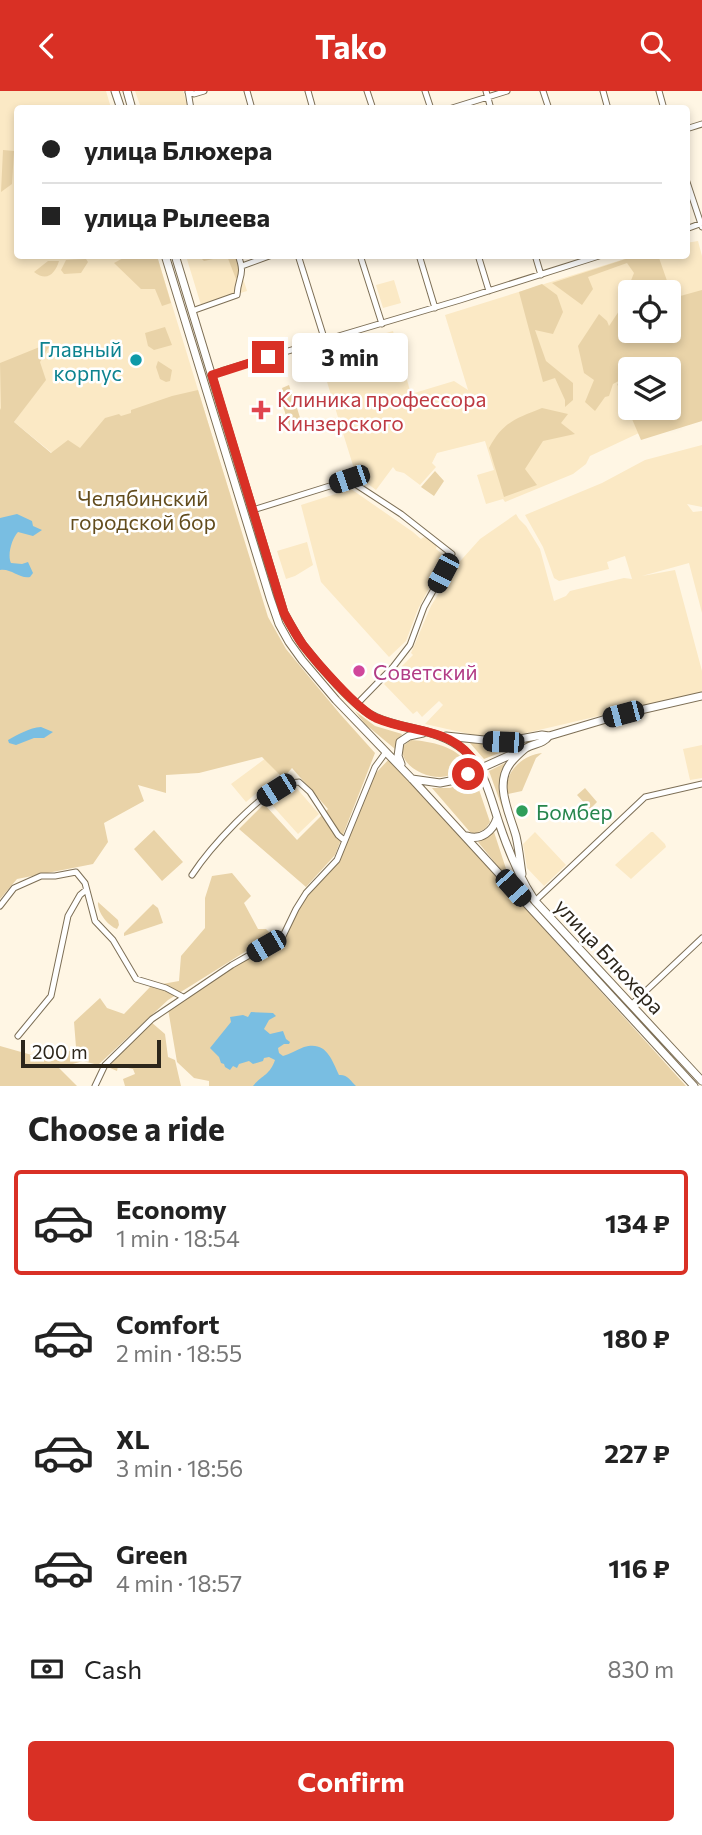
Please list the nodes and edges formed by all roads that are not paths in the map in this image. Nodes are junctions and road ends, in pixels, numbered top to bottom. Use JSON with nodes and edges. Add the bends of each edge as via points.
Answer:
{"nodes":[{"id":1,"x":188,"y":91,"type":"edge"},
{"id":2,"x":204,"y":91,"type":"edge"},
{"id":3,"x":507,"y":91,"type":"edge"},
{"id":4,"x":487,"y":94,"type":"edge"},
{"id":5,"x":459,"y":105,"type":"edge"},
{"id":6,"x":690,"y":190,"type":"edge"},
{"id":7,"x":702,"y":225,"type":"edge"},
{"id":8,"x":166,"y":259,"type":"edge"},
{"id":9,"x":176,"y":259,"type":"edge"},
{"id":10,"x":240,"y":259,"type":"edge"},
{"id":11,"x":261,"y":259,"type":"edge"},
{"id":12,"x":299,"y":259,"type":"edge"},
{"id":13,"x":361,"y":259,"type":"edge"},
{"id":14,"x":420,"y":259,"type":"edge"},
{"id":15,"x":479,"y":259,"type":"edge"},
{"id":16,"x":536,"y":259,"type":"edge"},
{"id":17,"x":589,"y":259,"type":"edge"},
{"id":18,"x":243,"y":266,"type":"junction"},
{"id":19,"x":541,"y":275,"type":"junction"},
{"id":20,"x":489,"y":291,"type":"junction"},
{"id":21,"x":435,"y":308,"type":"junction"},
{"id":22,"x":192,"y":311,"type":"junction"},
{"id":23,"x":383,"y":324,"type":"junction"},
{"id":24,"x":325,"y":341,"type":"junction"},
{"id":25,"x":212,"y":375,"type":"junction"},
{"id":26,"x":202,"y":378,"type":"junction"},
{"id":27,"x":253,"y":510,"type":"junction"},
{"id":28,"x":702,"y":696,"type":"edge"},
{"id":29,"x":357,"y":704,"type":"junction"},
{"id":30,"x":427,"y":732,"type":"junction"},
{"id":31,"x":442,"y":735,"type":"junction"},
{"id":32,"x":549,"y":736,"type":"junction"},
{"id":33,"x":527,"y":748,"type":"junction"},
{"id":34,"x":386,"y":752,"type":"junction"},
{"id":35,"x":479,"y":768,"type":"junction"},
{"id":36,"x":403,"y":769,"type":"junction"},
{"id":37,"x":412,"y":779,"type":"junction"},
{"id":38,"x":702,"y":784,"type":"edge"},
{"id":39,"x":497,"y":818,"type":"junction"},
{"id":40,"x":463,"y":834,"type":"junction"},
{"id":41,"x":344,"y":839,"type":"junction"},
{"id":42,"x":192,"y":875,"type":"dead end"},
{"id":43,"x":523,"y":880,"type":"junction"},
{"id":44,"x":86,"y":890,"type":"junction"},
{"id":45,"x":535,"y":901,"type":"junction"},
{"id":46,"x":0,"y":906,"type":"edge"},
{"id":47,"x":702,"y":938,"type":"edge"},
{"id":48,"x":183,"y":997,"type":"junction"},
{"id":49,"x":631,"y":1005,"type":"junction"},
{"id":50,"x":18,"y":1036,"type":"dead end"},
{"id":51,"x":702,"y":1081,"type":"edge"},
{"id":52,"x":95,"y":1086,"type":"edge"},
{"id":53,"x":694,"y":1086,"type":"edge"}],
"edges":[{"from":1,"to":2,"type":"street"},
{"from":3,"to":4,"type":"street"},
{"from":4,"to":5,"type":"street"},
{"from":6,"to":7,"type":"street"},
{"from":8,"to":26,"type":"main road","name":"улица Блюхера"},
{"from":9,"to":22,"type":"main road","name":"улица Блюхера"},
{"from":10,"to":18,"type":"street"},
{"from":11,"to":18,"type":"street"},
{"from":12,"to":24,"type":"street"},
{"from":13,"to":23,"type":"street"},
{"from":14,"to":21,"type":"street"},
{"from":15,"to":20,"type":"street"},
{"from":16,"to":19,"type":"street"},
{"from":17,"to":19,"type":"street"},
{"from":18,"to":22,"type":"street","via":[[237,295]]},
{"from":19,"to":20,"type":"street"},
{"from":20,"to":21,"type":"street"},
{"from":21,"to":23,"type":"street"},
{"from":22,"to":25,"type":"main road","name":"улица Блюхера"},
{"from":23,"to":24,"type":"street"},
{"from":24,"to":25,"type":"street"},
{"from":25,"to":26,"type":"main road"},
{"from":25,"to":27,"type":"main road","name":"улица Блюхера"},
{"from":26,"to":34,"type":"main road","name":"улица Блюхера","via":[[279,624],[302,660]]},
{"from":27,"to":29,"type":"main road","name":"улица Блюхера","via":[[292,629]]},
{"from":27,"to":29,"type":"street","via":[[349,479],[452,554],[410,645]]},
{"from":28,"to":32,"type":"main road"},
{"from":29,"to":30,"type":"main road","name":"улица Блюхера","via":[[376,717]]},
{"from":30,"to":31,"type":"main road","name":"улица Блюхера"},
{"from":30,"to":36,"type":"main road","via":[[400,742],[398,756]]},
{"from":31,"to":32,"type":"main road","via":[[503,742]]},
{"from":31,"to":35,"type":"main road","name":"улица Блюхера","via":[[466,751]]},
{"from":32,"to":33,"type":"main road"},
{"from":33,"to":35,"type":"main road"},
{"from":33,"to":43,"type":"main road","via":[[508,767],[503,785]]},
{"from":34,"to":36,"type":"main road","name":"улица Блюхера"},
{"from":34,"to":41,"type":"street"},
{"from":35,"to":37,"type":"main road","via":[[440,783]]},
{"from":35,"to":39,"type":"main road","name":"улица Блюхера"},
{"from":36,"to":37,"type":"main road","name":"улица Блюхера"},
{"from":37,"to":40,"type":"main road","name":"улица Блюхера"},
{"from":38,"to":45,"type":"street","via":[[645,797]]},
{"from":39,"to":40,"type":"main road","via":[[493,828],[480,837]]},
{"from":39,"to":43,"type":"main road","name":"улица Блюхера"},
{"from":40,"to":53,"type":"main road","name":"улица Блюхера"},
{"from":41,"to":42,"type":"street","via":[[310,792],[299,782],[289,783],[264,798],[223,836]]},
{"from":41,"to":48,"type":"street","via":[[337,860],[306,893],[284,936]]},
{"from":43,"to":45,"type":"main road","name":"улица Блюхера"},
{"from":44,"to":46,"type":"street","via":[[76,871],[41,876],[15,888]]},
{"from":44,"to":48,"type":"street","via":[[95,921],[113,940],[136,979]]},
{"from":44,"to":50,"type":"street","via":[[68,916],[51,996]]},
{"from":45,"to":49,"type":"main road","name":"улица Блюхера"},
{"from":47,"to":49,"type":"street"},
{"from":48,"to":52,"type":"street","via":[[152,1019],[105,1065]]},
{"from":49,"to":51,"type":"main road","name":"улица Блюхера"}]}
